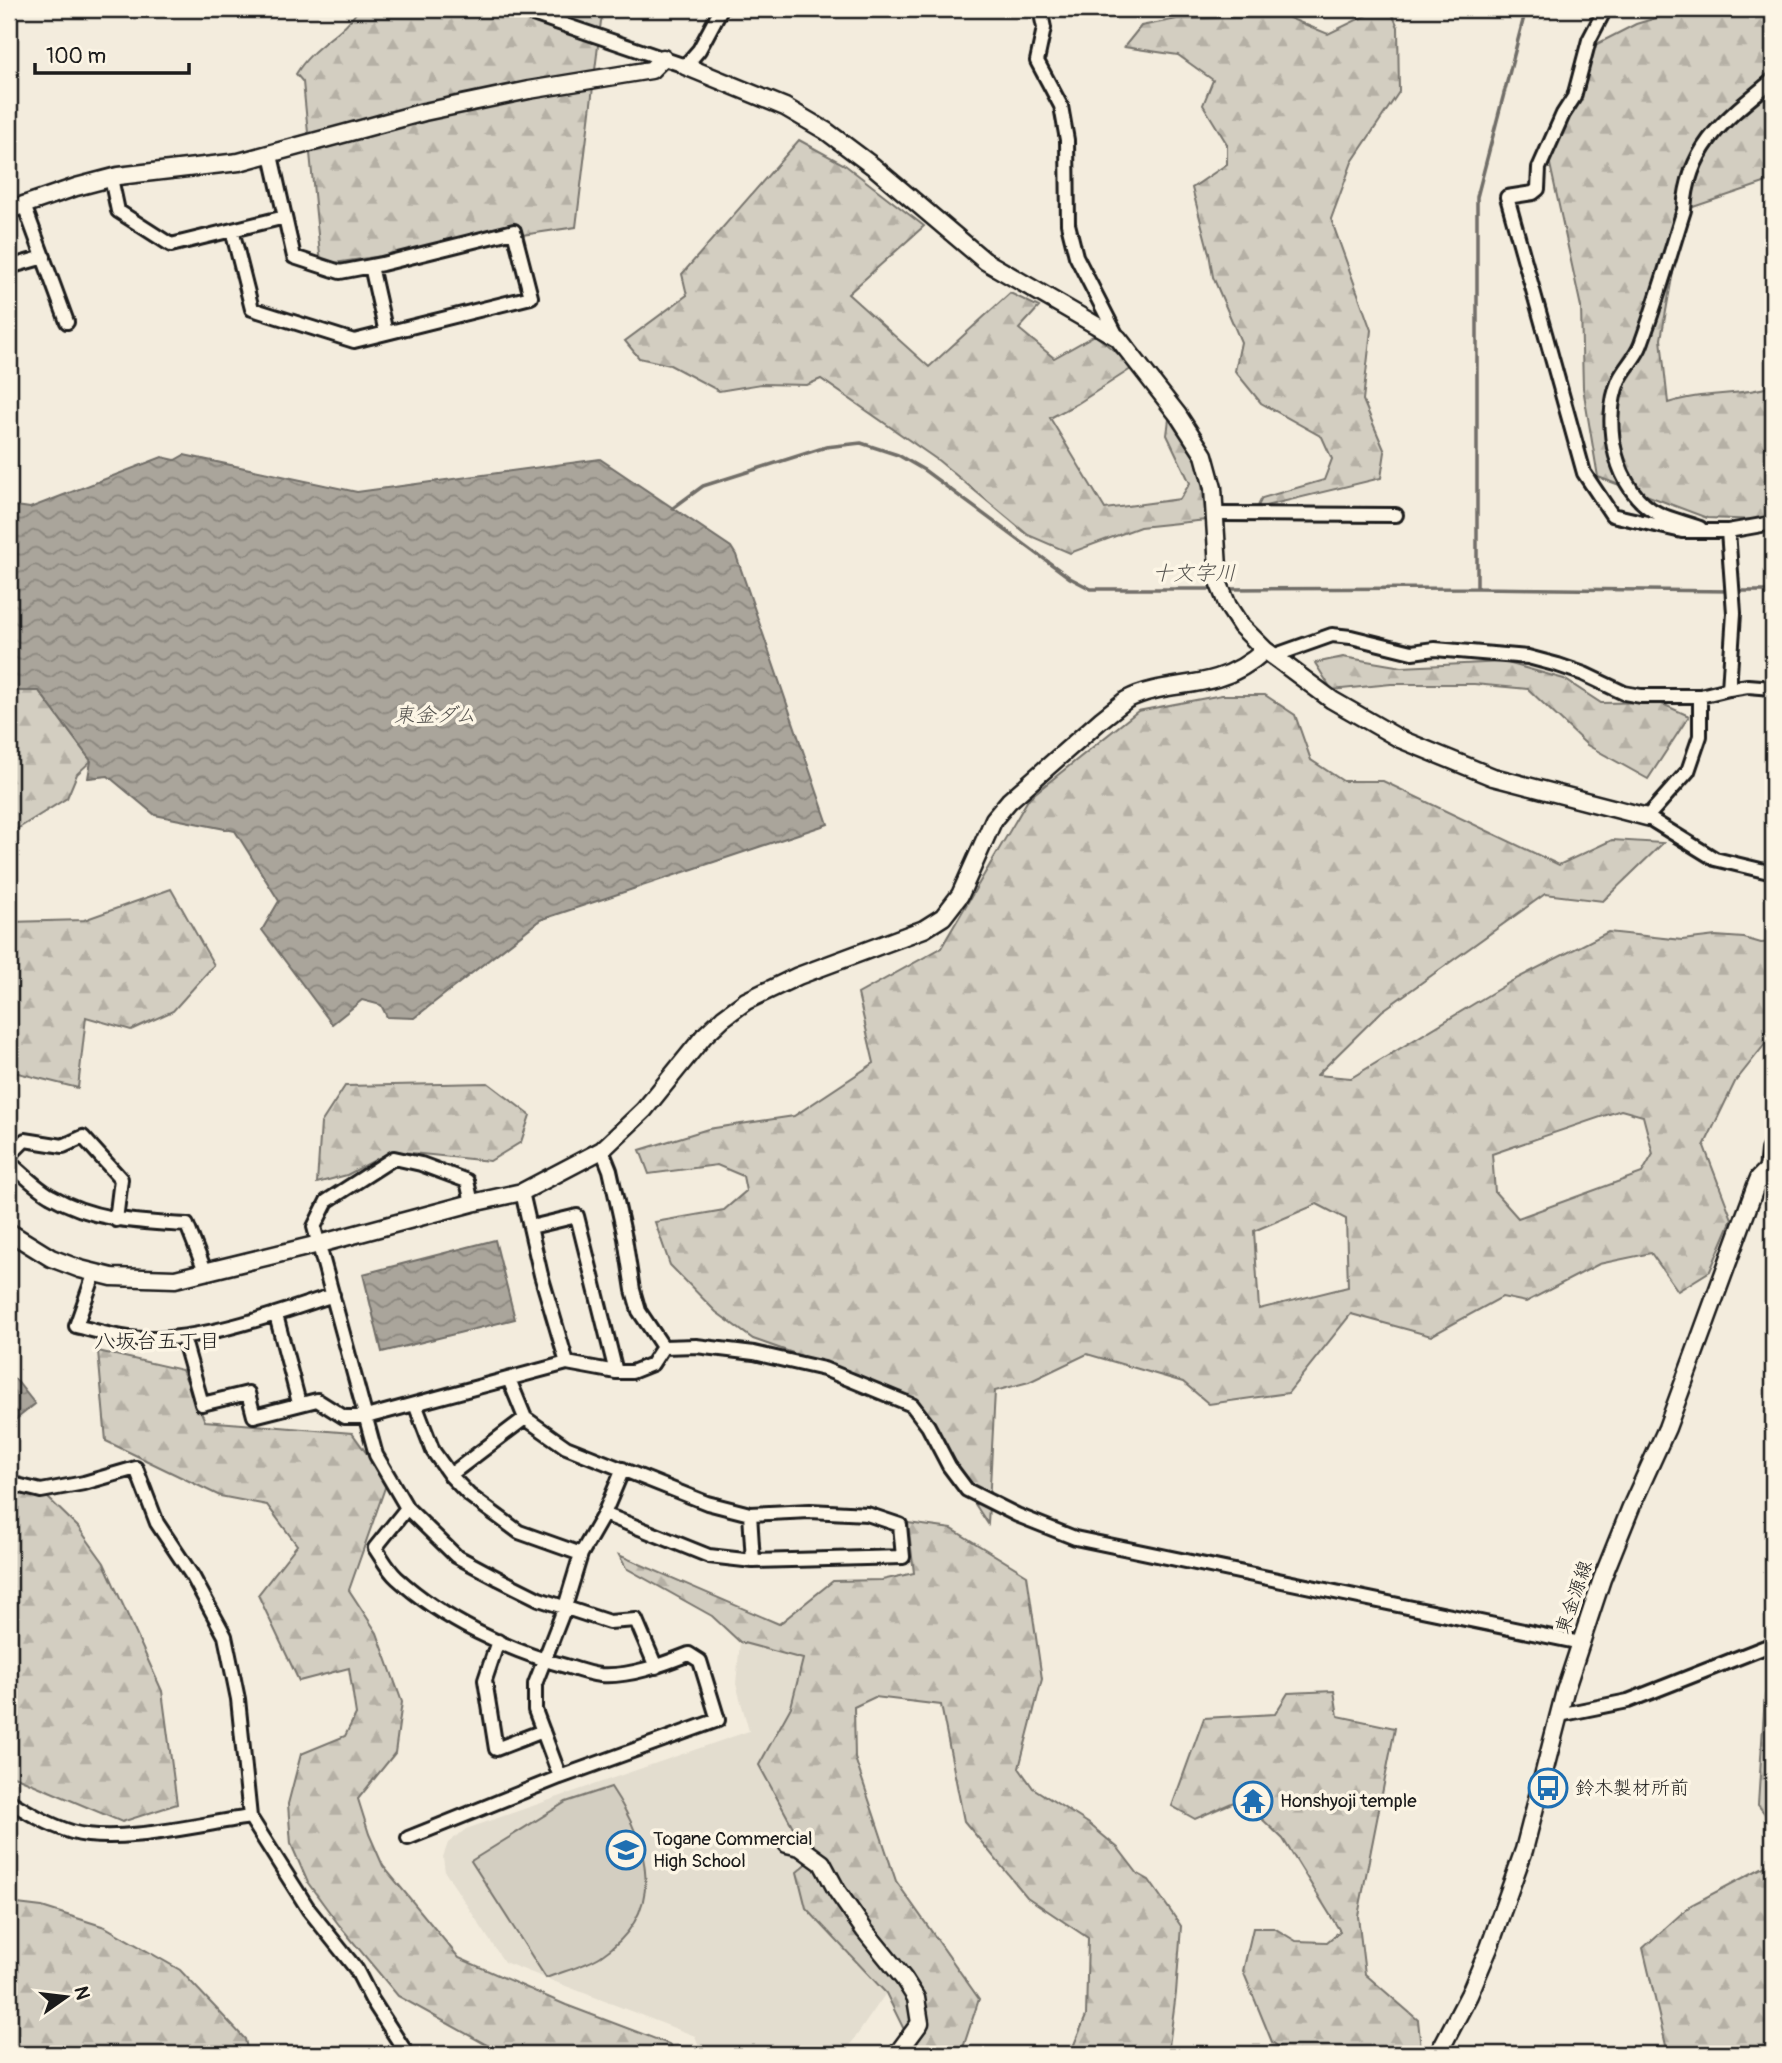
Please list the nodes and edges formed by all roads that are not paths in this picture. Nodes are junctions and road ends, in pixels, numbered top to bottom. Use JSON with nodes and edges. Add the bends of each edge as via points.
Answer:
{"nodes":[{"id":1,"x":517,"y":9,"type":"edge"},
{"id":2,"x":721,"y":9,"type":"edge"},
{"id":3,"x":1040,"y":9,"type":"edge"},
{"id":4,"x":1597,"y":9,"type":"edge"},
{"id":5,"x":663,"y":58,"type":"junction"},
{"id":6,"x":685,"y":66,"type":"junction"},
{"id":7,"x":1773,"y":80,"type":"edge"},
{"id":8,"x":271,"y":155,"type":"junction"},
{"id":9,"x":111,"y":178,"type":"junction"},
{"id":10,"x":16,"y":207,"type":"edge"},
{"id":11,"x":285,"y":217,"type":"junction"},
{"id":12,"x":232,"y":230,"type":"junction"},
{"id":13,"x":44,"y":257,"type":"junction"},
{"id":14,"x":370,"y":266,"type":"junction"},
{"id":15,"x":9,"y":267,"type":"edge"},
{"id":16,"x":67,"y":322,"type":"dead end"},
{"id":17,"x":386,"y":333,"type":"junction"},
{"id":18,"x":1118,"y":338,"type":"junction"},
{"id":19,"x":1215,"y":514,"type":"junction"},
{"id":20,"x":1396,"y":515,"type":"dead end"},
{"id":21,"x":1773,"y":523,"type":"edge"},
{"id":22,"x":1707,"y":530,"type":"junction"},
{"id":23,"x":1728,"y":531,"type":"junction"},
{"id":24,"x":1269,"y":653,"type":"junction"},
{"id":25,"x":1772,"y":687,"type":"edge"},
{"id":26,"x":1729,"y":690,"type":"junction"},
{"id":27,"x":1700,"y":696,"type":"junction"},
{"id":28,"x":1647,"y":817,"type":"junction"},
{"id":29,"x":1773,"y":873,"type":"edge"},
{"id":30,"x":1773,"y":1140,"type":"edge"},
{"id":31,"x":602,"y":1150,"type":"junction"},
{"id":32,"x":9,"y":1156,"type":"edge"},
{"id":33,"x":9,"y":1162,"type":"edge"},
{"id":34,"x":1770,"y":1167,"type":"edge"},
{"id":35,"x":522,"y":1192,"type":"junction"},
{"id":36,"x":472,"y":1203,"type":"junction"},
{"id":37,"x":116,"y":1220,"type":"junction"},
{"id":38,"x":531,"y":1227,"type":"junction"},
{"id":39,"x":9,"y":1232,"type":"edge"},
{"id":40,"x":319,"y":1244,"type":"junction"},
{"id":41,"x":95,"y":1272,"type":"junction"},
{"id":42,"x":205,"y":1273,"type":"junction"},
{"id":43,"x":333,"y":1295,"type":"junction"},
{"id":44,"x":276,"y":1315,"type":"junction"},
{"id":45,"x":183,"y":1337,"type":"junction"},
{"id":46,"x":663,"y":1347,"type":"junction"},
{"id":47,"x":567,"y":1363,"type":"junction"},
{"id":48,"x":616,"y":1372,"type":"junction"},
{"id":49,"x":509,"y":1378,"type":"junction"},
{"id":50,"x":299,"y":1404,"type":"junction"},
{"id":51,"x":415,"y":1404,"type":"junction"},
{"id":52,"x":366,"y":1417,"type":"junction"},
{"id":53,"x":525,"y":1418,"type":"junction"},
{"id":54,"x":622,"y":1469,"type":"junction"},
{"id":55,"x":450,"y":1475,"type":"junction"},
{"id":56,"x":9,"y":1483,"type":"edge"},
{"id":57,"x":407,"y":1508,"type":"junction"},
{"id":58,"x":604,"y":1514,"type":"junction"},
{"id":59,"x":750,"y":1514,"type":"junction"},
{"id":60,"x":581,"y":1554,"type":"junction"},
{"id":61,"x":753,"y":1561,"type":"junction"},
{"id":62,"x":565,"y":1606,"type":"junction"},
{"id":63,"x":499,"y":1641,"type":"junction"},
{"id":64,"x":1581,"y":1643,"type":"junction"},
{"id":65,"x":1773,"y":1644,"type":"edge"},
{"id":66,"x":545,"y":1660,"type":"junction"},
{"id":67,"x":656,"y":1667,"type":"junction"},
{"id":68,"x":1559,"y":1715,"type":"junction"},
{"id":69,"x":543,"y":1731,"type":"junction"},
{"id":70,"x":559,"y":1777,"type":"junction"},
{"id":71,"x":9,"y":1801,"type":"edge"},
{"id":72,"x":250,"y":1817,"type":"junction"},
{"id":73,"x":408,"y":1838,"type":"dead end"},
{"id":74,"x":787,"y":1844,"type":"dead end"},
{"id":75,"x":407,"y":2054,"type":"edge"},
{"id":76,"x":897,"y":2054,"type":"edge"},
{"id":77,"x":1438,"y":2054,"type":"edge"}],
"edges":[{"from":1,"to":5,"type":"street"},
{"from":2,"to":6,"type":"street"},
{"from":3,"to":18,"type":"street","via":[[1044,28],[1037,61],[1061,106],[1067,140],[1068,224],[1076,256]]},
{"from":4,"to":22,"type":"street","via":[[1602,15],[1588,40],[1574,97],[1539,168],[1538,189],[1507,197],[1584,473],[1592,487],[1612,515],[1682,531]]},
{"from":5,"to":6,"type":"street"},
{"from":5,"to":8,"type":"street","via":[[651,70],[424,112]]},
{"from":6,"to":18,"type":"street","via":[[785,107],[826,131],[985,261]]},
{"from":7,"to":22,"type":"street","via":[[1717,128],[1693,167],[1652,316],[1613,400],[1612,441],[1618,463],[1641,500],[1658,513]]},
{"from":8,"to":9,"type":"street"},
{"from":8,"to":11,"type":"street"},
{"from":9,"to":10,"type":"street"},
{"from":9,"to":12,"type":"street","via":[[118,211],[171,245]]},
{"from":10,"to":13,"type":"street"},
{"from":11,"to":12,"type":"street"},
{"from":11,"to":14,"type":"street","via":[[294,257],[340,272]]},
{"from":12,"to":17,"type":"street","via":[[252,309],[354,341]]},
{"from":13,"to":15,"type":"street"},
{"from":13,"to":16,"type":"street"},
{"from":14,"to":17,"type":"street"},
{"from":14,"to":17,"type":"street","via":[[514,231],[531,297]]},
{"from":18,"to":19,"type":"street","via":[[1204,455]]},
{"from":19,"to":20,"type":"street"},
{"from":19,"to":24,"type":"street","via":[[1219,584],[1241,626]]},
{"from":21,"to":23,"type":"street"},
{"from":22,"to":23,"type":"street"},
{"from":23,"to":26,"type":"street","via":[[1734,613]]},
{"from":24,"to":27,"type":"street","via":[[1332,635],[1412,652],[1435,649],[1528,657],[1584,674],[1623,693]]},
{"from":24,"to":28,"type":"street","via":[[1332,700],[1400,740],[1493,777]]},
{"from":24,"to":31,"type":"street","via":[[1218,678],[1141,692],[1126,700],[1009,801],[994,819],[960,895],[943,917],[924,929],[798,976],[746,1001],[704,1037],[644,1110]]},
{"from":25,"to":26,"type":"street"},
{"from":26,"to":27,"type":"street"},
{"from":27,"to":28,"type":"street","via":[[1700,736],[1688,771]]},
{"from":28,"to":29,"type":"street","via":[[1715,859]]},
{"from":30,"to":34,"type":"street","via":[[1768,1150]]},
{"from":31,"to":35,"type":"street"},
{"from":31,"to":46,"type":"street","via":[[639,1311]]},
{"from":32,"to":37,"type":"street","via":[[25,1140],[63,1146],[83,1137],[121,1180]]},
{"from":33,"to":37,"type":"street","via":[[50,1196]]},
{"from":34,"to":64,"type":"street","name":"東金源線","via":[[1755,1188],[1667,1428],[1602,1579]]},
{"from":35,"to":36,"type":"street"},
{"from":35,"to":38,"type":"street"},
{"from":36,"to":40,"type":"street"},
{"from":36,"to":40,"type":"street","via":[[467,1181],[394,1158],[327,1201],[314,1227]]},
{"from":37,"to":42,"type":"street","via":[[187,1225]]},
{"from":38,"to":47,"type":"street"},
{"from":38,"to":48,"type":"street","via":[[577,1216]]},
{"from":39,"to":41,"type":"street","via":[[51,1258]]},
{"from":40,"to":42,"type":"street"},
{"from":40,"to":43,"type":"street"},
{"from":41,"to":42,"type":"street","via":[[143,1279]]},
{"from":41,"to":45,"type":"street","via":[[76,1326],[130,1338]]},
{"from":43,"to":44,"type":"street"},
{"from":43,"to":52,"type":"street"},
{"from":44,"to":45,"type":"street"},
{"from":44,"to":50,"type":"street"},
{"from":45,"to":50,"type":"street","via":[[202,1404],[248,1393],[254,1416]]},
{"from":46,"to":48,"type":"street","via":[[652,1364]]},
{"from":46,"to":64,"type":"street","via":[[731,1350],[824,1368],[912,1405],[967,1490],[1074,1538]]},
{"from":47,"to":48,"type":"street"},
{"from":47,"to":49,"type":"street"},
{"from":49,"to":51,"type":"street"},
{"from":49,"to":53,"type":"street"},
{"from":50,"to":52,"type":"street","via":[[317,1400],[344,1417]]},
{"from":51,"to":52,"type":"street"},
{"from":51,"to":55,"type":"street","via":[[433,1451]]},
{"from":52,"to":57,"type":"street","via":[[376,1455]]},
{"from":53,"to":54,"type":"street","via":[[566,1447]]},
{"from":53,"to":55,"type":"street"},
{"from":54,"to":58,"type":"street"},
{"from":54,"to":59,"type":"street","via":[[707,1503]]},
{"from":55,"to":60,"type":"street","via":[[519,1532]]},
{"from":56,"to":72,"type":"street","via":[[41,1491],[136,1468],[157,1523],[225,1636],[238,1699]]},
{"from":57,"to":62,"type":"street","via":[[456,1556],[539,1599]]},
{"from":57,"to":63,"type":"street","via":[[375,1548],[395,1577],[445,1614]]},
{"from":58,"to":60,"type":"street"},
{"from":58,"to":61,"type":"street","via":[[709,1556]]},
{"from":59,"to":61,"type":"street"},
{"from":59,"to":61,"type":"street","via":[[867,1514],[900,1525],[902,1557]]},
{"from":60,"to":62,"type":"street"},
{"from":62,"to":66,"type":"street"},
{"from":62,"to":67,"type":"street","via":[[609,1622],[636,1619]]},
{"from":63,"to":66,"type":"street"},
{"from":63,"to":69,"type":"street","via":[[485,1680],[496,1749]]},
{"from":64,"to":68,"type":"street","name":"東金源線"},
{"from":65,"to":68,"type":"street","via":[[1628,1701]]},
{"from":66,"to":67,"type":"street","via":[[599,1675]]},
{"from":66,"to":69,"type":"street","via":[[535,1684],[535,1710]]},
{"from":67,"to":70,"type":"street","via":[[689,1654],[700,1661],[718,1720]]},
{"from":68,"to":77,"type":"street","name":"東金源線","via":[[1524,1850],[1469,1995]]},
{"from":69,"to":70,"type":"street"},
{"from":70,"to":73,"type":"street"},
{"from":71,"to":72,"type":"street","via":[[45,1822],[99,1836]]},
{"from":72,"to":75,"type":"street","via":[[309,1910],[356,1969]]},
{"from":74,"to":76,"type":"street","via":[[800,1847],[822,1863],[864,1931],[916,1998],[920,2023]]}]}
